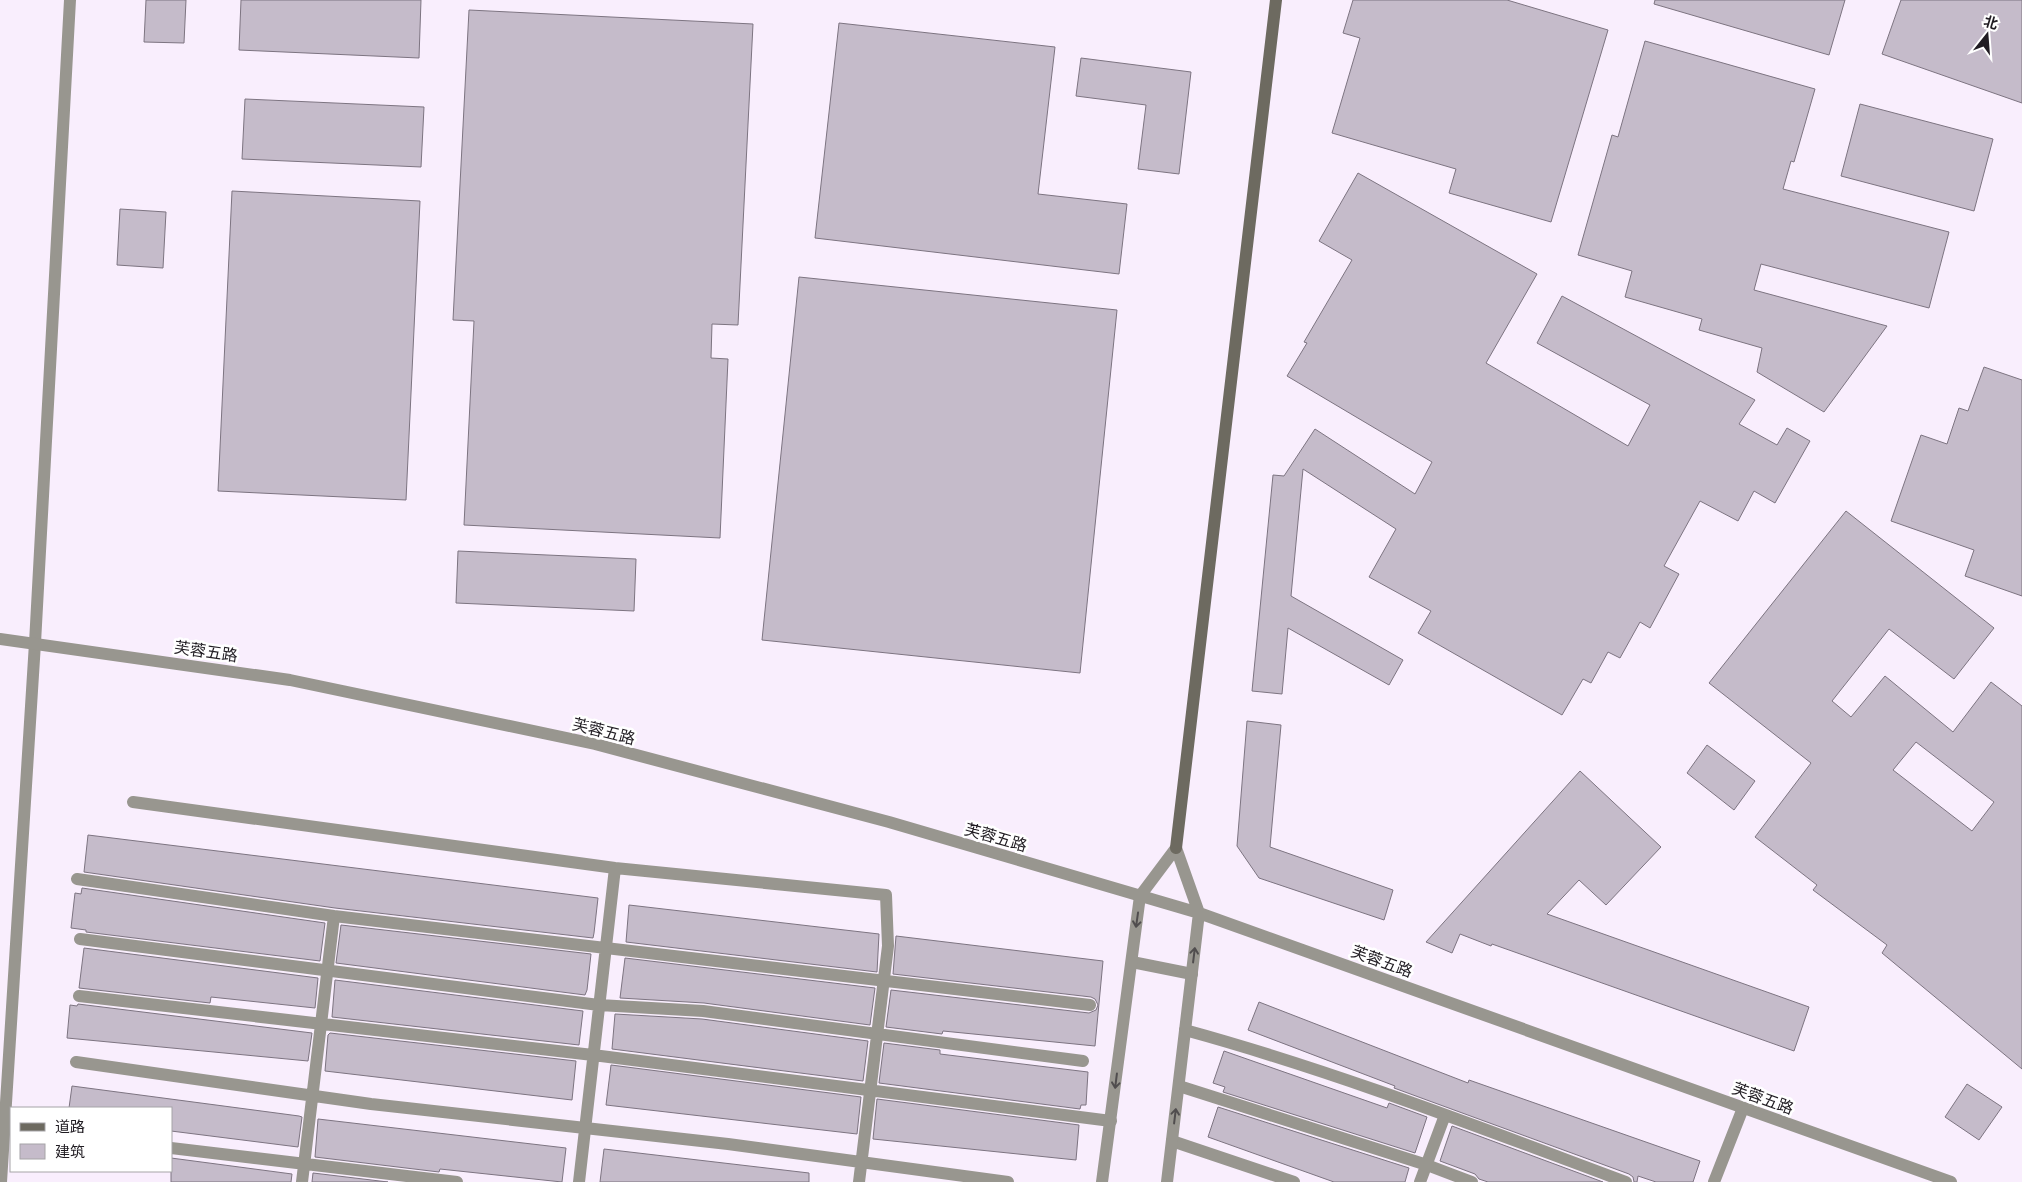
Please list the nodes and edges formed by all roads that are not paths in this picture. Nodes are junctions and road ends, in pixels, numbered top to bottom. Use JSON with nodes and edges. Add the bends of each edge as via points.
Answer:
{"nodes":[{"id":1,"x":70,"y":0,"type":"edge"},
{"id":2,"x":1276,"y":0,"type":"edge"},
{"id":3,"x":0,"y":639,"type":"edge"},
{"id":4,"x":35,"y":643,"type":"junction"},
{"id":5,"x":134,"y":802,"type":"dead end"},
{"id":6,"x":1176,"y":848,"type":"junction"},
{"id":7,"x":615,"y":868,"type":"junction"},
{"id":8,"x":77,"y":879,"type":"dead end"},
{"id":9,"x":1140,"y":896,"type":"junction"},
{"id":10,"x":1199,"y":913,"type":"junction"},
{"id":11,"x":334,"y":916,"type":"junction"},
{"id":12,"x":80,"y":939,"type":"dead end"},
{"id":13,"x":606,"y":946,"type":"junction"},
{"id":14,"x":1132,"y":962,"type":"junction"},
{"id":15,"x":328,"y":971,"type":"junction"},
{"id":16,"x":1192,"y":974,"type":"junction"},
{"id":17,"x":884,"y":980,"type":"junction"},
{"id":18,"x":80,"y":996,"type":"dead end"},
{"id":19,"x":599,"y":1005,"type":"junction"},
{"id":20,"x":1090,"y":1005,"type":"dead end"},
{"id":21,"x":321,"y":1024,"type":"junction"},
{"id":22,"x":1185,"y":1030,"type":"junction"},
{"id":23,"x":877,"y":1034,"type":"junction"},
{"id":24,"x":593,"y":1055,"type":"junction"},
{"id":25,"x":76,"y":1062,"type":"dead end"},
{"id":26,"x":1083,"y":1062,"type":"dead end"},
{"id":27,"x":1179,"y":1086,"type":"junction"},
{"id":28,"x":870,"y":1090,"type":"junction"},
{"id":29,"x":312,"y":1096,"type":"junction"},
{"id":30,"x":1743,"y":1108,"type":"junction"},
{"id":31,"x":1445,"y":1115,"type":"junction"},
{"id":32,"x":1111,"y":1121,"type":"junction"},
{"id":33,"x":585,"y":1128,"type":"junction"},
{"id":34,"x":1172,"y":1141,"type":"junction"},
{"id":35,"x":172,"y":1148,"type":"edge"},
{"id":36,"x":862,"y":1162,"type":"junction"},
{"id":37,"x":304,"y":1164,"type":"junction"},
{"id":38,"x":1427,"y":1165,"type":"junction"},
{"id":39,"x":2,"y":1182,"type":"edge"},
{"id":40,"x":302,"y":1182,"type":"edge"},
{"id":41,"x":457,"y":1182,"type":"edge"},
{"id":42,"x":579,"y":1182,"type":"edge"},
{"id":43,"x":859,"y":1182,"type":"edge"},
{"id":44,"x":1008,"y":1182,"type":"edge"},
{"id":45,"x":1102,"y":1182,"type":"edge"},
{"id":46,"x":1168,"y":1182,"type":"edge"},
{"id":47,"x":1294,"y":1182,"type":"edge"},
{"id":48,"x":1420,"y":1182,"type":"edge"},
{"id":49,"x":1472,"y":1182,"type":"edge"},
{"id":50,"x":1626,"y":1182,"type":"edge"},
{"id":51,"x":1714,"y":1182,"type":"edge"},
{"id":52,"x":1951,"y":1182,"type":"edge"}],
"edges":[{"from":1,"to":4,"type":"street"},
{"from":2,"to":6,"type":"main road"},
{"from":3,"to":4,"type":"street","name":"芙蓉五路"},
{"from":4,"to":9,"type":"street","name":"芙蓉五路","via":[[290,680],[595,744],[889,822]]},
{"from":4,"to":39,"type":"street"},
{"from":5,"to":7,"type":"street"},
{"from":6,"to":9,"type":"street"},
{"from":6,"to":10,"type":"street"},
{"from":7,"to":13,"type":"street"},
{"from":7,"to":17,"type":"street","via":[[886,895],[888,946]]},
{"from":8,"to":11,"type":"street"},
{"from":9,"to":10,"type":"street","name":"芙蓉五路"},
{"from":9,"to":14,"type":"street","one_way":true},
{"from":16,"to":10,"type":"street","one_way":true},
{"from":10,"to":30,"type":"street","name":"芙蓉五路"},
{"from":11,"to":13,"type":"street"},
{"from":11,"to":15,"type":"street"},
{"from":12,"to":15,"type":"street"},
{"from":13,"to":17,"type":"street"},
{"from":13,"to":19,"type":"street"},
{"from":14,"to":16,"type":"street"},
{"from":14,"to":32,"type":"street","one_way":true},
{"from":15,"to":19,"type":"street"},
{"from":15,"to":21,"type":"street"},
{"from":16,"to":22,"type":"street"},
{"from":17,"to":20,"type":"street"},
{"from":17,"to":23,"type":"street"},
{"from":18,"to":21,"type":"street"},
{"from":19,"to":23,"type":"street","via":[[703,1011]]},
{"from":19,"to":24,"type":"street"},
{"from":21,"to":24,"type":"street"},
{"from":21,"to":29,"type":"street"},
{"from":22,"to":27,"type":"street"},
{"from":22,"to":31,"type":"street","via":[[1245,1046]]},
{"from":23,"to":26,"type":"street"},
{"from":23,"to":28,"type":"street"},
{"from":24,"to":28,"type":"street"},
{"from":24,"to":33,"type":"street"},
{"from":25,"to":29,"type":"street"},
{"from":34,"to":27,"type":"street","one_way":true},
{"from":27,"to":38,"type":"street"},
{"from":28,"to":32,"type":"street"},
{"from":28,"to":36,"type":"street"},
{"from":29,"to":33,"type":"street"},
{"from":29,"to":37,"type":"street"},
{"from":30,"to":51,"type":"street"},
{"from":30,"to":52,"type":"street","name":"芙蓉五路"},
{"from":31,"to":38,"type":"street"},
{"from":31,"to":50,"type":"street"},
{"from":32,"to":45,"type":"street"},
{"from":33,"to":36,"type":"street"},
{"from":33,"to":42,"type":"street"},
{"from":34,"to":46,"type":"street"},
{"from":34,"to":47,"type":"street"},
{"from":35,"to":37,"type":"street"},
{"from":36,"to":43,"type":"street"},
{"from":36,"to":44,"type":"street"},
{"from":37,"to":40,"type":"street"},
{"from":37,"to":41,"type":"street"},
{"from":38,"to":48,"type":"street"},
{"from":38,"to":49,"type":"street"}]}
